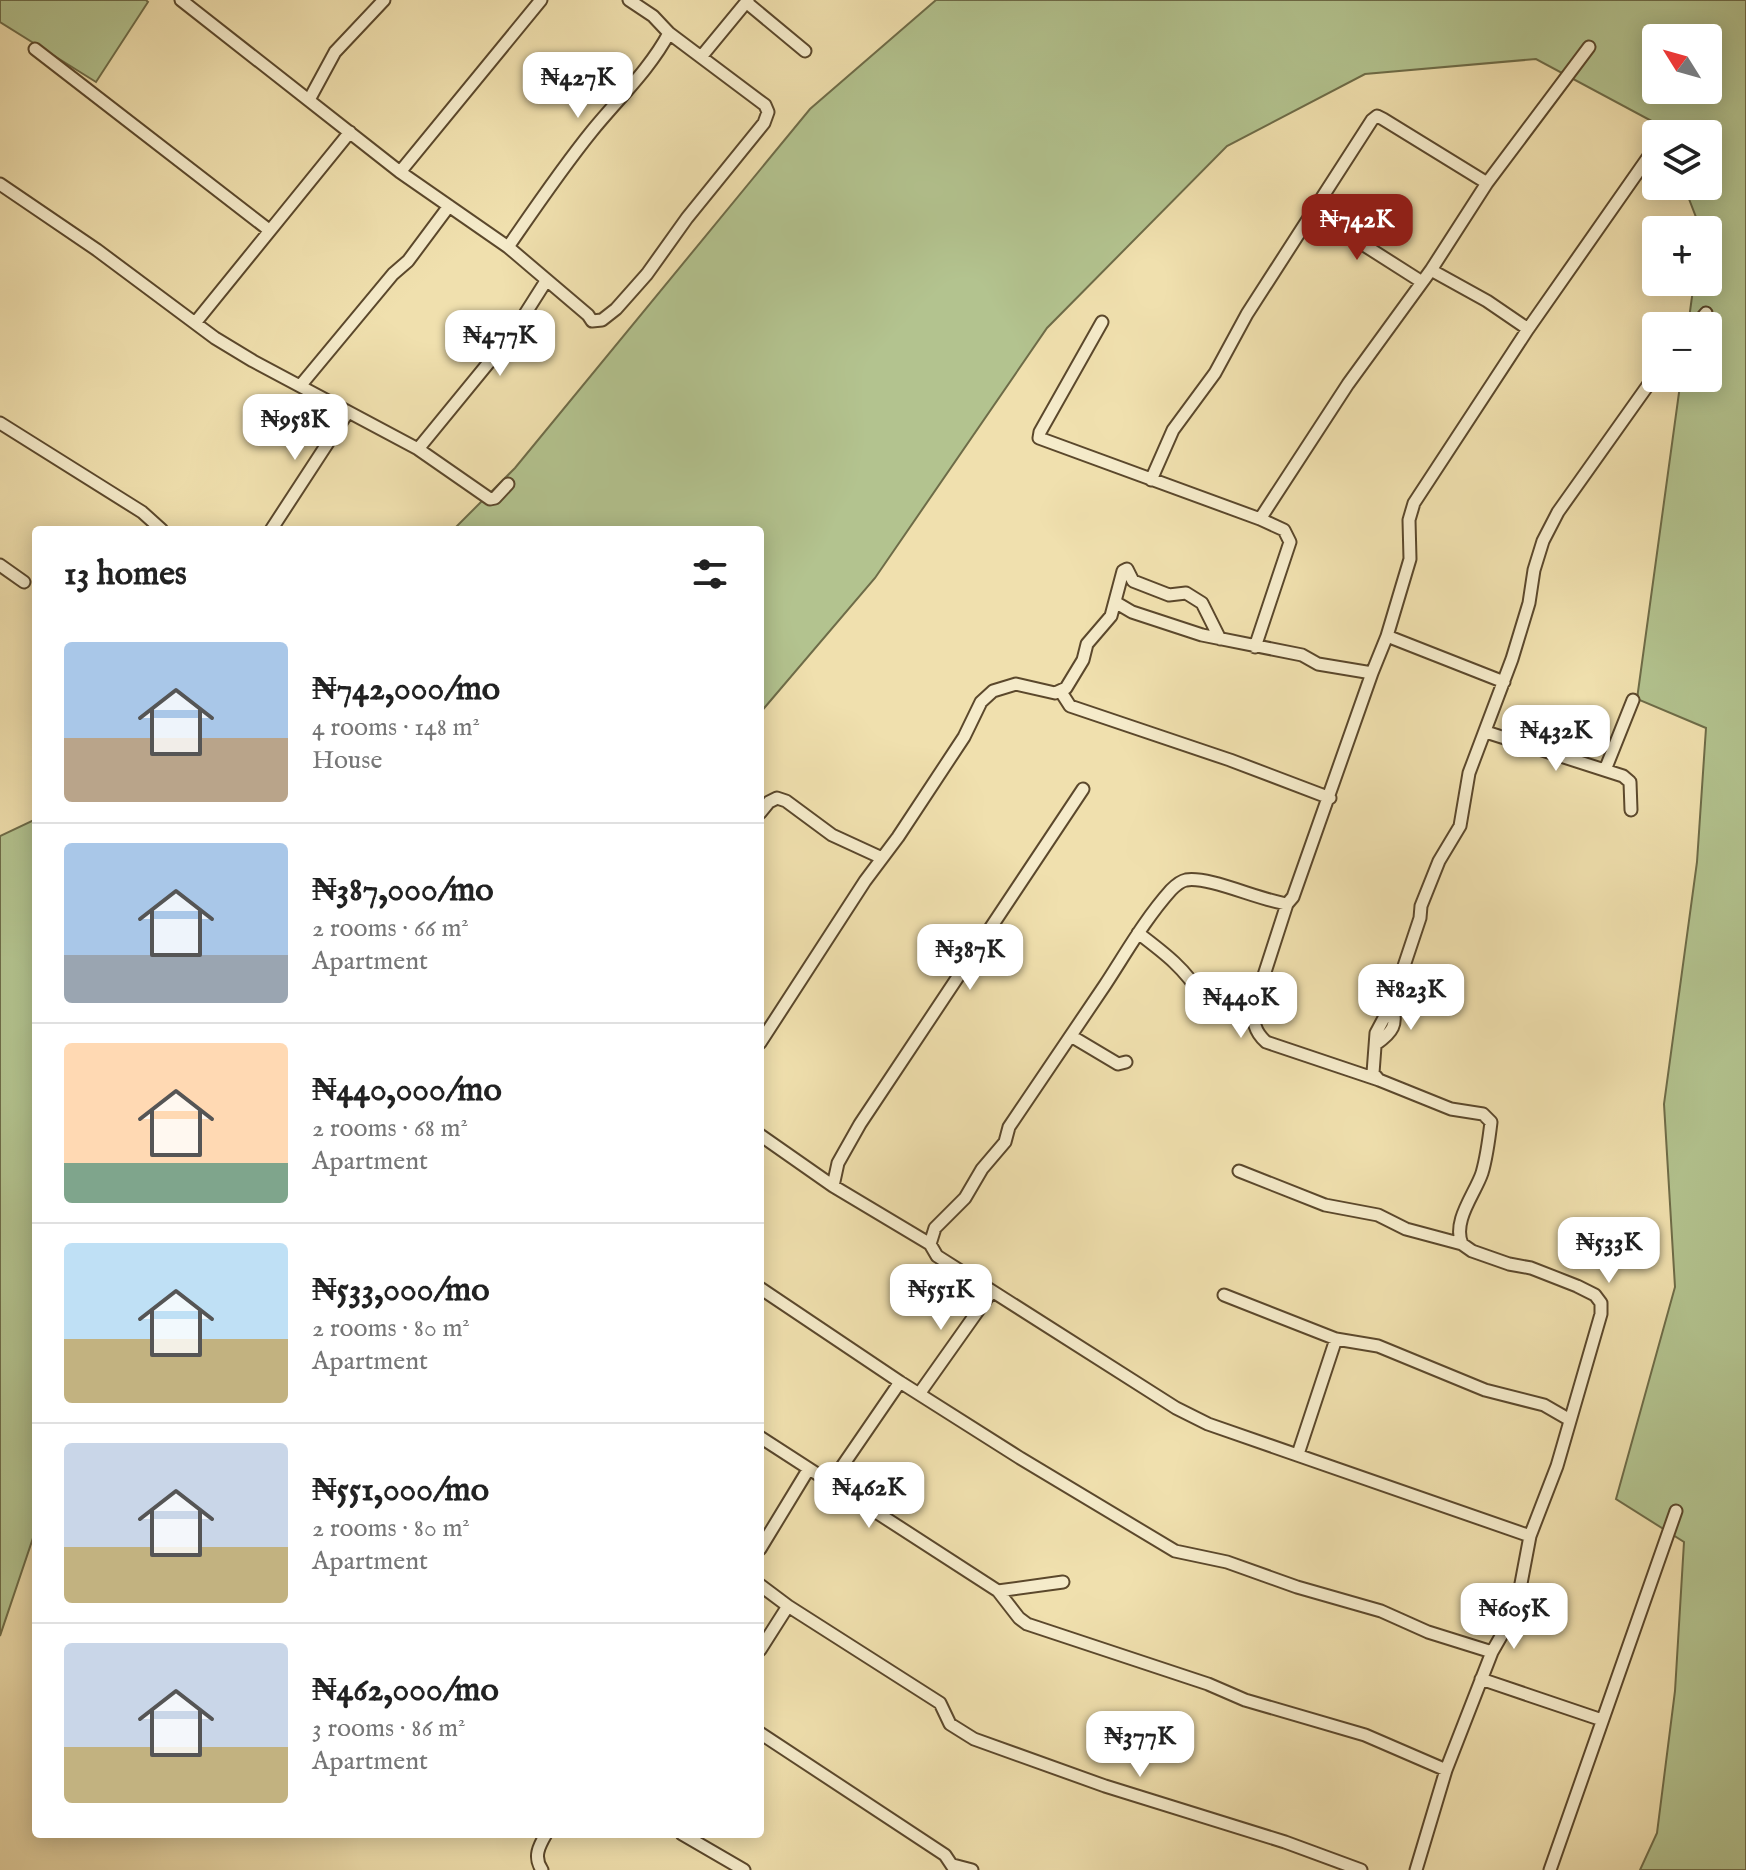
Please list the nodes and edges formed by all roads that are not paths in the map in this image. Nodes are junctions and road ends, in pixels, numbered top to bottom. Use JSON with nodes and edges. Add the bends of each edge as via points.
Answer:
{"nodes":[{"id":1,"x":181,"y":0,"type":"edge"},
{"id":2,"x":541,"y":0,"type":"edge"},
{"id":3,"x":629,"y":0,"type":"edge"},
{"id":4,"x":382,"y":1,"type":"edge"},
{"id":5,"x":747,"y":1,"type":"edge"},
{"id":6,"x":669,"y":33,"type":"junction"},
{"id":7,"x":1589,"y":47,"type":"dead end"},
{"id":8,"x":35,"y":49,"type":"dead end"},
{"id":9,"x":805,"y":51,"type":"dead end"},
{"id":10,"x":701,"y":57,"type":"junction"},
{"id":11,"x":309,"y":100,"type":"junction"},
{"id":12,"x":350,"y":132,"type":"junction"},
{"id":13,"x":1642,"y":166,"type":"edge"},
{"id":14,"x":400,"y":172,"type":"junction"},
{"id":15,"x":1487,"y":183,"type":"junction"},
{"id":16,"x":0,"y":184,"type":"edge"},
{"id":17,"x":449,"y":206,"type":"junction"},
{"id":18,"x":1312,"y":212,"type":"junction"},
{"id":19,"x":269,"y":230,"type":"junction"},
{"id":20,"x":508,"y":247,"type":"junction"},
{"id":21,"x":1431,"y":270,"type":"junction"},
{"id":22,"x":546,"y":281,"type":"junction"},
{"id":23,"x":1422,"y":282,"type":"junction"},
{"id":24,"x":1102,"y":322,"type":"dead end"},
{"id":25,"x":195,"y":323,"type":"junction"},
{"id":26,"x":1528,"y":329,"type":"junction"},
{"id":27,"x":300,"y":386,"type":"junction"},
{"id":28,"x":1643,"y":392,"type":"edge"},
{"id":29,"x":348,"y":412,"type":"junction"},
{"id":30,"x":2,"y":428,"type":"edge"},
{"id":31,"x":418,"y":449,"type":"junction"},
{"id":32,"x":1151,"y":480,"type":"junction"},
{"id":33,"x":508,"y":484,"type":"dead end"},
{"id":34,"x":1260,"y":519,"type":"junction"},
{"id":35,"x":158,"y":526,"type":"edge"},
{"id":36,"x":274,"y":526,"type":"edge"},
{"id":37,"x":0,"y":565,"type":"edge"},
{"id":38,"x":24,"y":582,"type":"dead end"},
{"id":39,"x":1116,"y":600,"type":"junction"},
{"id":40,"x":1132,"y":612,"type":"junction"},
{"id":41,"x":1111,"y":616,"type":"junction"},
{"id":42,"x":1387,"y":636,"type":"junction"},
{"id":43,"x":1220,"y":639,"type":"junction"},
{"id":44,"x":1255,"y":647,"type":"junction"},
{"id":45,"x":1372,"y":673,"type":"junction"},
{"id":46,"x":1504,"y":682,"type":"junction"},
{"id":47,"x":1061,"y":692,"type":"junction"},
{"id":48,"x":1633,"y":700,"type":"dead end"},
{"id":49,"x":1486,"y":732,"type":"junction"},
{"id":50,"x":1605,"y":770,"type":"junction"},
{"id":51,"x":1083,"y":789,"type":"dead end"},
{"id":52,"x":1330,"y":798,"type":"junction"},
{"id":53,"x":764,"y":808,"type":"edge"},
{"id":54,"x":1631,"y":810,"type":"dead end"},
{"id":55,"x":882,"y":858,"type":"junction"},
{"id":56,"x":1287,"y":904,"type":"junction"},
{"id":57,"x":1138,"y":933,"type":"junction"},
{"id":58,"x":1201,"y":996,"type":"dead end"},
{"id":59,"x":1071,"y":1036,"type":"junction"},
{"id":60,"x":764,"y":1037,"type":"edge"},
{"id":61,"x":1126,"y":1062,"type":"dead end"},
{"id":62,"x":1379,"y":1080,"type":"junction"},
{"id":63,"x":764,"y":1138,"type":"edge"},
{"id":64,"x":1239,"y":1171,"type":"dead end"},
{"id":65,"x":833,"y":1186,"type":"junction"},
{"id":66,"x":930,"y":1244,"type":"junction"},
{"id":67,"x":1462,"y":1244,"type":"junction"},
{"id":68,"x":764,"y":1291,"type":"edge"},
{"id":69,"x":992,"y":1291,"type":"junction"},
{"id":70,"x":1224,"y":1295,"type":"dead end"},
{"id":71,"x":1336,"y":1339,"type":"junction"},
{"id":72,"x":900,"y":1382,"type":"junction"},
{"id":73,"x":919,"y":1394,"type":"junction"},
{"id":74,"x":1570,"y":1420,"type":"junction"},
{"id":75,"x":764,"y":1440,"type":"edge"},
{"id":76,"x":1298,"y":1454,"type":"junction"},
{"id":77,"x":808,"y":1470,"type":"junction"},
{"id":78,"x":830,"y":1484,"type":"junction"},
{"id":79,"x":1676,"y":1511,"type":"dead end"},
{"id":80,"x":1530,"y":1536,"type":"junction"},
{"id":81,"x":764,"y":1542,"type":"edge"},
{"id":82,"x":1063,"y":1582,"type":"dead end"},
{"id":83,"x":764,"y":1588,"type":"edge"},
{"id":84,"x":998,"y":1591,"type":"junction"},
{"id":85,"x":788,"y":1606,"type":"junction"},
{"id":86,"x":764,"y":1644,"type":"edge"},
{"id":87,"x":1492,"y":1652,"type":"junction"},
{"id":88,"x":1481,"y":1679,"type":"junction"},
{"id":89,"x":1602,"y":1720,"type":"junction"},
{"id":90,"x":764,"y":1736,"type":"edge"},
{"id":91,"x":1446,"y":1770,"type":"junction"},
{"id":92,"x":544,"y":1838,"type":"edge"},
{"id":93,"x":689,"y":1838,"type":"edge"},
{"id":94,"x":954,"y":1867,"type":"edge"},
{"id":95,"x":542,"y":1870,"type":"edge"},
{"id":96,"x":744,"y":1870,"type":"edge"},
{"id":97,"x":972,"y":1870,"type":"edge"},
{"id":98,"x":1361,"y":1870,"type":"edge"},
{"id":99,"x":1416,"y":1870,"type":"edge"},
{"id":100,"x":1550,"y":1870,"type":"edge"}],
"edges":[{"from":1,"to":11,"type":"street"},
{"from":2,"to":14,"type":"street"},
{"from":3,"to":6,"type":"street"},
{"from":4,"to":11,"type":"street","via":[[335,52]]},
{"from":5,"to":9,"type":"street"},
{"from":5,"to":10,"type":"street"},
{"from":6,"to":10,"type":"street"},
{"from":6,"to":20,"type":"street"},
{"from":7,"to":15,"type":"street"},
{"from":8,"to":19,"type":"street"},
{"from":10,"to":22,"type":"street","via":[[765,105],[764,123],[647,274],[602,320],[592,321]]},
{"from":11,"to":12,"type":"street"},
{"from":12,"to":14,"type":"street"},
{"from":12,"to":19,"type":"street"},
{"from":13,"to":26,"type":"street"},
{"from":14,"to":17,"type":"street"},
{"from":15,"to":18,"type":"street","via":[[1377,116]]},
{"from":15,"to":21,"type":"street"},
{"from":16,"to":25,"type":"street"},
{"from":17,"to":20,"type":"street"},
{"from":17,"to":27,"type":"street"},
{"from":18,"to":23,"type":"street"},
{"from":18,"to":32,"type":"street","via":[[1215,373],[1173,430]]},
{"from":19,"to":25,"type":"street"},
{"from":20,"to":22,"type":"street"},
{"from":21,"to":23,"type":"street"},
{"from":21,"to":26,"type":"street"},
{"from":22,"to":31,"type":"street","via":[[513,333]]},
{"from":23,"to":34,"type":"street"},
{"from":24,"to":32,"type":"street","via":[[1039,438]]},
{"from":25,"to":27,"type":"street"},
{"from":26,"to":42,"type":"street","via":[[1414,503],[1410,559]]},
{"from":27,"to":29,"type":"street"},
{"from":28,"to":46,"type":"street","via":[[1543,541]]},
{"from":29,"to":31,"type":"street"},
{"from":29,"to":36,"type":"street"},
{"from":30,"to":35,"type":"street"},
{"from":31,"to":33,"type":"street","via":[[490,499]]},
{"from":32,"to":34,"type":"street"},
{"from":34,"to":44,"type":"street","via":[[1284,530],[1290,542]]},
{"from":37,"to":38,"type":"street"},
{"from":39,"to":40,"type":"street"},
{"from":39,"to":41,"type":"street"},
{"from":39,"to":43,"type":"street","via":[[1127,569],[1133,581],[1169,595],[1186,593],[1202,603]]},
{"from":40,"to":41,"type":"street"},
{"from":40,"to":43,"type":"street"},
{"from":41,"to":47,"type":"street","via":[[1087,644],[1083,660]]},
{"from":42,"to":45,"type":"street"},
{"from":42,"to":46,"type":"street"},
{"from":43,"to":44,"type":"street"},
{"from":44,"to":45,"type":"street"},
{"from":45,"to":52,"type":"street"},
{"from":46,"to":49,"type":"street"},
{"from":47,"to":52,"type":"street","via":[[1070,706]]},
{"from":47,"to":55,"type":"street","via":[[1016,684],[986,696]]},
{"from":48,"to":50,"type":"street"},
{"from":49,"to":50,"type":"street"},
{"from":49,"to":62,"type":"street","via":[[1469,773],[1460,826],[1439,861],[1391,1005],[1379,1024],[1373,1073]]},
{"from":50,"to":54,"type":"street","via":[[1630,782]]},
{"from":51,"to":65,"type":"street","via":[[860,1124],[838,1163]]},
{"from":52,"to":56,"type":"street"},
{"from":53,"to":55,"type":"street","via":[[777,798],[786,801],[832,835]]},
{"from":55,"to":60,"type":"street"},
{"from":56,"to":57,"type":"street","via":[[1220,884],[1184,880]]},
{"from":56,"to":62,"type":"street","via":[[1254,1006],[1257,1033],[1266,1042]]},
{"from":57,"to":58,"type":"street","via":[[1168,956]]},
{"from":57,"to":59,"type":"street"},
{"from":59,"to":61,"type":"street","via":[[1118,1064]]},
{"from":59,"to":66,"type":"street","via":[[1009,1127],[1005,1142],[965,1198],[935,1228]]},
{"from":62,"to":67,"type":"street","via":[[1489,1119],[1482,1172],[1461,1221]]},
{"from":63,"to":65,"type":"street"},
{"from":64,"to":67,"type":"street","via":[[1325,1205],[1378,1215],[1406,1229]]},
{"from":65,"to":66,"type":"street"},
{"from":66,"to":69,"type":"street","via":[[937,1256]]},
{"from":67,"to":74,"type":"street","via":[[1577,1286],[1601,1303]]},
{"from":68,"to":72,"type":"street"},
{"from":69,"to":73,"type":"street"},
{"from":69,"to":76,"type":"street","via":[[1176,1408]]},
{"from":70,"to":71,"type":"street"},
{"from":71,"to":74,"type":"street","via":[[1378,1346],[1485,1390],[1544,1405]]},
{"from":71,"to":76,"type":"street"},
{"from":72,"to":73,"type":"street"},
{"from":72,"to":78,"type":"street"},
{"from":73,"to":87,"type":"street","via":[[1175,1551],[1381,1611]]},
{"from":74,"to":80,"type":"street"},
{"from":75,"to":77,"type":"street"},
{"from":76,"to":80,"type":"street"},
{"from":77,"to":78,"type":"street"},
{"from":77,"to":81,"type":"street"},
{"from":78,"to":84,"type":"street"},
{"from":79,"to":89,"type":"street"},
{"from":80,"to":87,"type":"street","via":[[1516,1610]]},
{"from":82,"to":84,"type":"street"},
{"from":83,"to":85,"type":"street"},
{"from":84,"to":91,"type":"street","via":[[1027,1624],[1245,1700],[1365,1735]]},
{"from":85,"to":86,"type":"street"},
{"from":85,"to":98,"type":"street","via":[[940,1703],[950,1724],[974,1739]]},
{"from":87,"to":88,"type":"street"},
{"from":88,"to":89,"type":"street"},
{"from":88,"to":91,"type":"street"},
{"from":89,"to":100,"type":"street"},
{"from":90,"to":94,"type":"street","via":[[945,1855]]},
{"from":91,"to":99,"type":"street"},
{"from":92,"to":95,"type":"street","via":[[538,1848]]},
{"from":93,"to":96,"type":"street"},
{"from":94,"to":97,"type":"street"}]}
